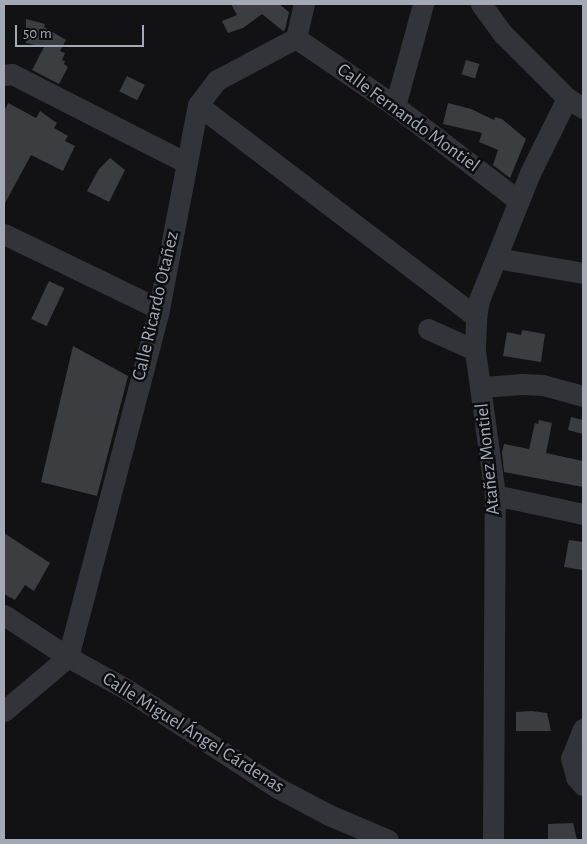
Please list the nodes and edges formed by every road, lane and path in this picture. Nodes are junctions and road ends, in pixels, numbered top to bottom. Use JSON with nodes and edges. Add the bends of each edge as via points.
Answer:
{"nodes":[{"id":1,"x":304,"y":4,"type":"edge"},
{"id":2,"x":423,"y":4,"type":"edge"},
{"id":3,"x":481,"y":4,"type":"edge"},
{"id":4,"x":296,"y":38,"type":"junction"},
{"id":5,"x":4,"y":75,"type":"edge"},
{"id":6,"x":575,"y":103,"type":"edge"},
{"id":7,"x":198,"y":105,"type":"junction"},
{"id":8,"x":395,"y":106,"type":"junction"},
{"id":9,"x":186,"y":163,"type":"junction"},
{"id":10,"x":519,"y":201,"type":"junction"},
{"id":11,"x":4,"y":234,"type":"edge"},
{"id":12,"x":497,"y":258,"type":"junction"},
{"id":13,"x":583,"y":274,"type":"edge"},
{"id":14,"x":159,"y":309,"type":"junction"},
{"id":15,"x":476,"y":316,"type":"junction"},
{"id":16,"x":428,"y":329,"type":"dead end"},
{"id":17,"x":475,"y":350,"type":"junction"},
{"id":18,"x":481,"y":387,"type":"junction"},
{"id":19,"x":583,"y":396,"type":"edge"},
{"id":20,"x":495,"y":495,"type":"junction"},
{"id":21,"x":583,"y":514,"type":"edge"},
{"id":22,"x":4,"y":615,"type":"edge"},
{"id":23,"x":68,"y":658,"type":"junction"},
{"id":24,"x":4,"y":711,"type":"edge"},
{"id":25,"x":583,"y":729,"type":"edge"},
{"id":26,"x":583,"y":785,"type":"edge"},
{"id":27,"x":388,"y":840,"type":"edge"},
{"id":28,"x":493,"y":840,"type":"edge"}],
"edges":[{"from":1,"to":4,"type":"street"},
{"from":2,"to":8,"type":"street"},
{"from":3,"to":6,"type":"street","via":[[503,34]]},
{"from":4,"to":7,"type":"street","name":"Calle Ricardo Otañez","via":[[217,80]]},
{"from":4,"to":8,"type":"street","name":"Calle Fernando Montiel"},
{"from":5,"to":9,"type":"street","via":[[12,74]]},
{"from":6,"to":10,"type":"street","name":"Atañez Montiel"},
{"from":7,"to":9,"type":"street","name":"Calle Ricardo Otañez"},
{"from":7,"to":15,"type":"street"},
{"from":8,"to":10,"type":"street","name":"Calle Fernando Montiel"},
{"from":9,"to":14,"type":"street","name":"Calle Ricardo Otañez"},
{"from":10,"to":12,"type":"street","name":"Atañez Montiel"},
{"from":11,"to":14,"type":"street"},
{"from":12,"to":13,"type":"street"},
{"from":12,"to":15,"type":"street","name":"Atañez Montiel","via":[[479,300]]},
{"from":14,"to":23,"type":"street","name":"Calle Ricardo Otañez"},
{"from":15,"to":17,"type":"street","name":"Atañez Montiel"},
{"from":16,"to":17,"type":"street"},
{"from":17,"to":18,"type":"street","name":"Atañez Montiel"},
{"from":18,"to":19,"type":"street","via":[[543,385]]},
{"from":18,"to":20,"type":"street","name":"Atañez Montiel"},
{"from":20,"to":21,"type":"street"},
{"from":20,"to":28,"type":"street","name":"Atañez Montiel"},
{"from":22,"to":23,"type":"street","name":"Calle Miguel Ángel Cárdenas"},
{"from":23,"to":24,"type":"street"},
{"from":23,"to":27,"type":"street","name":"Calle Miguel Ángel Cárdenas","via":[[126,689],[278,788]]},
{"from":25,"to":26,"type":"street","via":[[571,758],[576,777]]}]}
